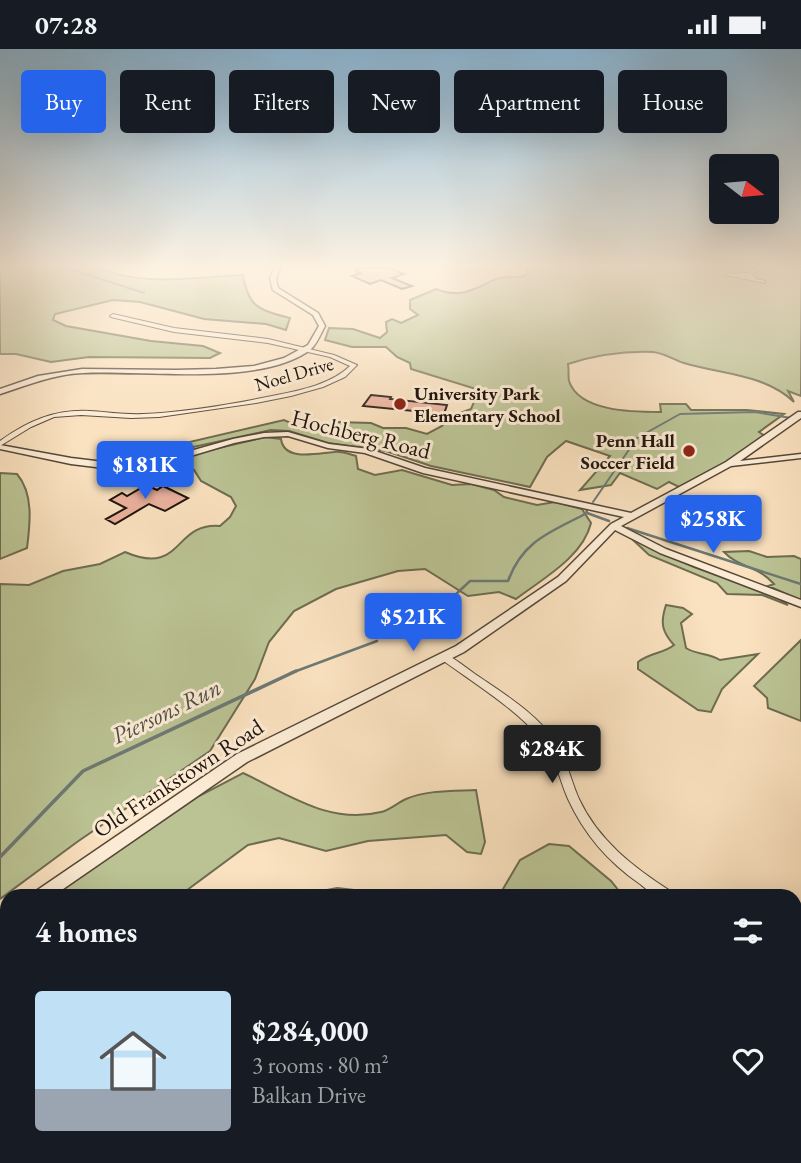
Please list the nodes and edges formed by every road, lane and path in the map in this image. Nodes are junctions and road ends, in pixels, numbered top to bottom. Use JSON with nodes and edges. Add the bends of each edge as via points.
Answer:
{"nodes":[{"id":1,"x":129,"y":320,"type":"edge"},
{"id":2,"x":320,"y":320,"type":"edge"},
{"id":3,"x":305,"y":350,"type":"junction"},
{"id":4,"x":0,"y":392,"type":"edge"},
{"id":5,"x":795,"y":417,"type":"edge"},
{"id":6,"x":0,"y":446,"type":"edge"},
{"id":7,"x":801,"y":456,"type":"edge"},
{"id":8,"x":730,"y":464,"type":"junction"},
{"id":9,"x":631,"y":516,"type":"junction"},
{"id":10,"x":614,"y":526,"type":"junction"},
{"id":11,"x":801,"y":604,"type":"edge"},
{"id":12,"x":444,"y":657,"type":"junction"},
{"id":13,"x":51,"y":889,"type":"edge"},
{"id":14,"x":658,"y":889,"type":"edge"}],
"edges":[{"from":1,"to":3,"type":"street","name":"Noel Drive"},
{"from":2,"to":3,"type":"street","via":[[321,334]]},
{"from":3,"to":4,"type":"street","via":[[276,363],[238,371],[75,371],[40,377]]},
{"from":3,"to":6,"type":"street","name":"Noel Drive","via":[[354,365],[331,382],[253,402],[156,415],[60,414],[37,420]]},
{"from":5,"to":8,"type":"street","name":"Old Frankstown Road"},
{"from":6,"to":9,"type":"street","name":"Hochberg Road","via":[[136,469],[233,441],[288,434],[374,453],[423,470]]},
{"from":7,"to":8,"type":"street"},
{"from":8,"to":9,"type":"street","name":"Old Frankstown Road"},
{"from":9,"to":10,"type":"street","name":"Old Frankstown Road"},
{"from":10,"to":11,"type":"street","via":[[663,551]]},
{"from":10,"to":12,"type":"street","name":"Old Frankstown Road","via":[[562,579]]},
{"from":12,"to":13,"type":"street","name":"Old Frankstown Road","via":[[242,758]]},
{"from":12,"to":14,"type":"street","via":[[547,739],[590,829],[619,861]]}]}
